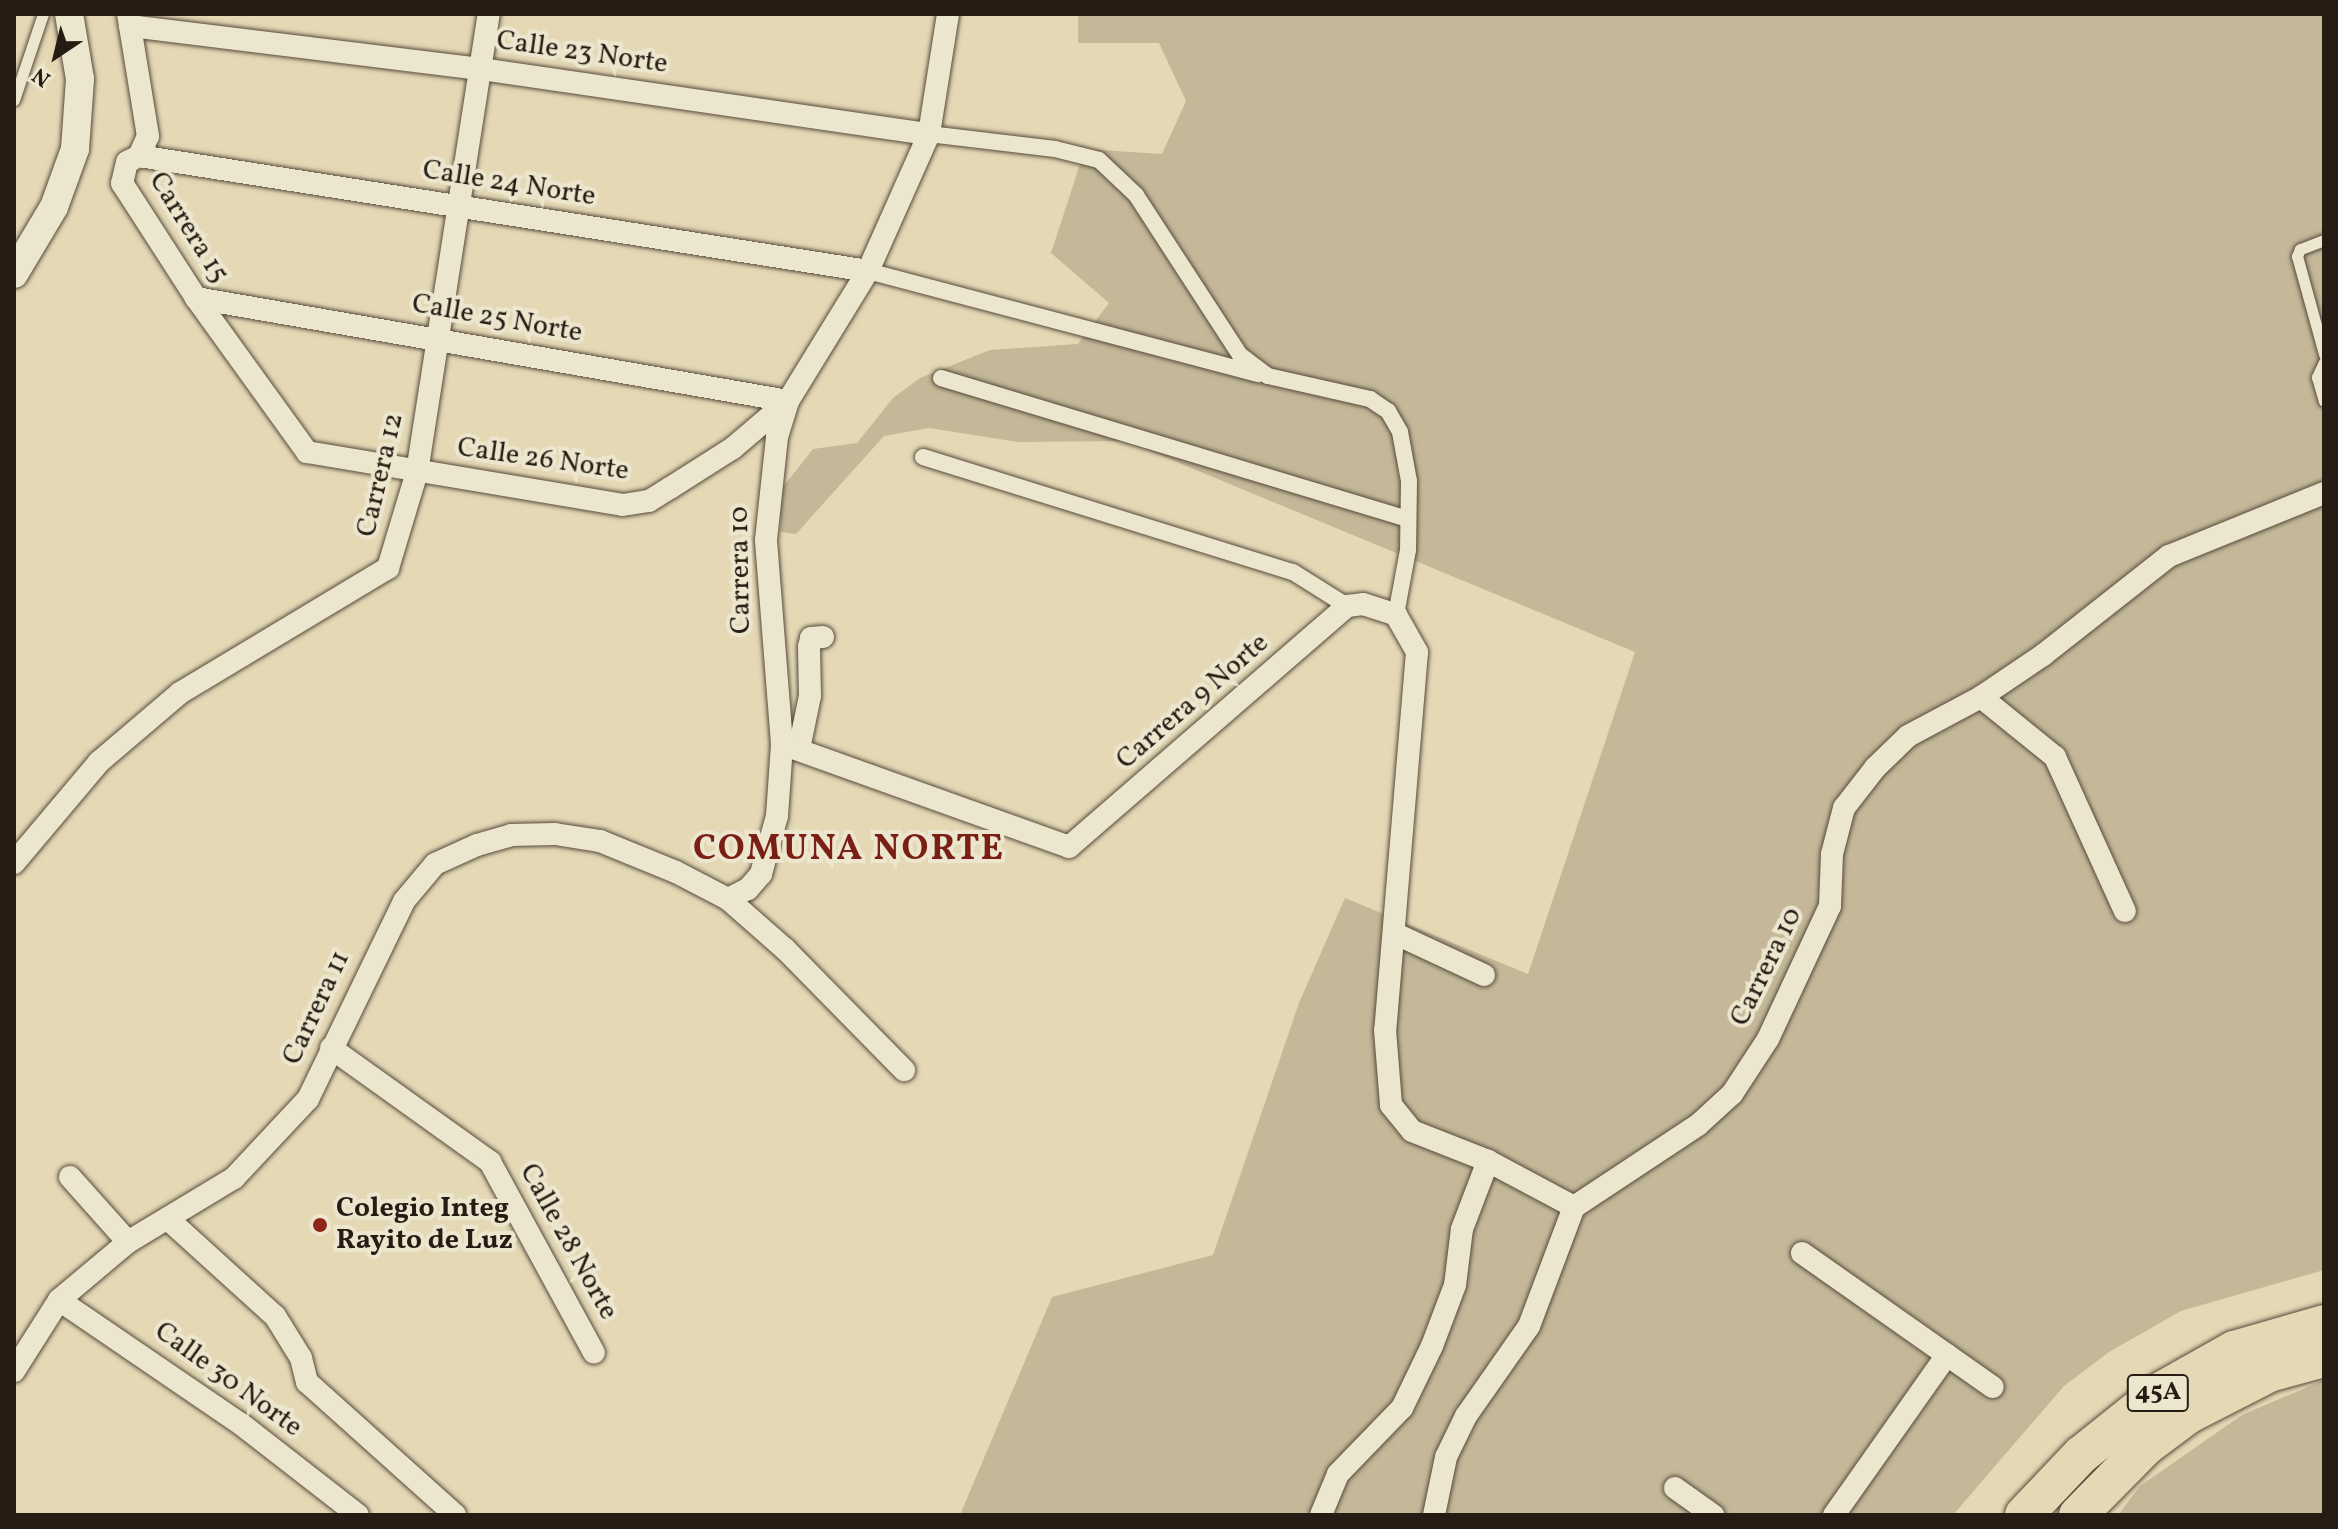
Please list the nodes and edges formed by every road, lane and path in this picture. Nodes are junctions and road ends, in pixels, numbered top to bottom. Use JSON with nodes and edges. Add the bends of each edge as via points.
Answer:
{"nodes":[{"id":1,"x":43,"y":14,"type":"edge"},
{"id":2,"x":69,"y":14,"type":"edge"},
{"id":3,"x":489,"y":14,"type":"edge"},
{"id":4,"x":948,"y":14,"type":"edge"},
{"id":5,"x":129,"y":20,"type":"edge"},
{"id":6,"x":481,"y":69,"type":"junction"},
{"id":7,"x":14,"y":100,"type":"edge"},
{"id":8,"x":929,"y":134,"type":"junction"},
{"id":9,"x":139,"y":156,"type":"junction"},
{"id":10,"x":459,"y":207,"type":"junction"},
{"id":11,"x":2324,"y":240,"type":"edge"},
{"id":12,"x":868,"y":271,"type":"junction"},
{"id":13,"x":14,"y":274,"type":"edge"},
{"id":14,"x":196,"y":298,"type":"junction"},
{"id":15,"x":438,"y":339,"type":"junction"},
{"id":16,"x":2324,"y":354,"type":"edge"},
{"id":17,"x":2324,"y":362,"type":"edge"},
{"id":18,"x":1268,"y":376,"type":"junction"},
{"id":19,"x":941,"y":378,"type":"dead end"},
{"id":20,"x":788,"y":401,"type":"junction"},
{"id":21,"x":2324,"y":401,"type":"edge"},
{"id":22,"x":307,"y":452,"type":"joint"},
{"id":23,"x":923,"y":457,"type":"dead end"},
{"id":24,"x":417,"y":472,"type":"junction"},
{"id":25,"x":2324,"y":493,"type":"edge"},
{"id":26,"x":1408,"y":519,"type":"junction"},
{"id":27,"x":1347,"y":606,"type":"junction"},
{"id":28,"x":1396,"y":615,"type":"junction"},
{"id":29,"x":823,"y":637,"type":"dead end"},
{"id":30,"x":1981,"y":697,"type":"junction"},
{"id":31,"x":791,"y":746,"type":"junction"},
{"id":32,"x":14,"y":863,"type":"edge"},
{"id":33,"x":728,"y":899,"type":"junction"},
{"id":34,"x":2125,"y":911,"type":"dead end"},
{"id":35,"x":1396,"y":934,"type":"junction"},
{"id":36,"x":1484,"y":975,"type":"dead end"},
{"id":37,"x":331,"y":1048,"type":"junction"},
{"id":38,"x":904,"y":1070,"type":"dead end"},
{"id":39,"x":1488,"y":1161,"type":"junction"},
{"id":40,"x":70,"y":1177,"type":"dead end"},
{"id":41,"x":1574,"y":1207,"type":"junction"},
{"id":42,"x":169,"y":1220,"type":"junction"},
{"id":43,"x":128,"y":1242,"type":"junction"},
{"id":44,"x":1802,"y":1253,"type":"dead end"},
{"id":45,"x":59,"y":1300,"type":"junction"},
{"id":46,"x":2324,"y":1324,"type":"edge"},
{"id":47,"x":594,"y":1353,"type":"dead end"},
{"id":48,"x":1947,"y":1355,"type":"junction"},
{"id":49,"x":2324,"y":1358,"type":"edge"},
{"id":50,"x":14,"y":1371,"type":"edge"},
{"id":51,"x":1993,"y":1387,"type":"dead end"},
{"id":52,"x":1675,"y":1488,"type":"dead end"},
{"id":53,"x":358,"y":1515,"type":"edge"},
{"id":54,"x":455,"y":1515,"type":"edge"},
{"id":55,"x":1321,"y":1515,"type":"edge"},
{"id":56,"x":1434,"y":1515,"type":"edge"},
{"id":57,"x":1713,"y":1515,"type":"edge"},
{"id":58,"x":1834,"y":1515,"type":"edge"},
{"id":59,"x":2024,"y":1515,"type":"edge"},
{"id":60,"x":2078,"y":1515,"type":"edge"}],
"edges":[{"from":1,"to":7,"type":"lane"},
{"from":2,"to":13,"type":"street","via":[[80,79],[75,149],[54,207]]},
{"from":3,"to":6,"type":"street","name":"Carrera 12"},
{"from":4,"to":8,"type":"street","name":"Carrera 10"},
{"from":5,"to":6,"type":"street","name":"Calle 23 Norte"},
{"from":5,"to":9,"type":"street","name":"Carrera 15","via":[[148,136]]},
{"from":6,"to":8,"type":"street","name":"Calle 23 Norte"},
{"from":6,"to":10,"type":"street","name":"Carrera 12"},
{"from":8,"to":12,"type":"street","name":"Carrera 10"},
{"from":8,"to":18,"type":"street","via":[[1055,149],[1099,160],[1136,195],[1240,355]]},
{"from":9,"to":10,"type":"street","name":"Calle 24 Norte"},
{"from":9,"to":14,"type":"street","name":"Carrera 15","via":[[127,162],[122,183]]},
{"from":10,"to":12,"type":"street","name":"Calle 24 Norte"},
{"from":10,"to":15,"type":"street","name":"Carrera 12"},
{"from":11,"to":16,"type":"lane","via":[[2300,249],[2297,256]]},
{"from":12,"to":18,"type":"street"},
{"from":12,"to":20,"type":"street","name":"Carrera 10"},
{"from":14,"to":15,"type":"street","name":"Calle 25 Norte"},
{"from":14,"to":22,"type":"street","name":"Carrera 15"},
{"from":15,"to":20,"type":"street","name":"Calle 25 Norte"},
{"from":15,"to":24,"type":"street","name":"Carrera 12"},
{"from":17,"to":21,"type":"lane","via":[[2317,377]]},
{"from":18,"to":26,"type":"street","via":[[1370,399],[1388,411],[1400,432],[1409,481]]},
{"from":19,"to":26,"type":"street"},
{"from":20,"to":24,"type":"street","name":"Calle 26 Norte","via":[[733,448],[649,501],[623,505]]},
{"from":20,"to":31,"type":"street","name":"Carrera 10","via":[[777,437],[766,540],[768,609]]},
{"from":22,"to":24,"type":"street","name":"Calle 26 Norte"},
{"from":23,"to":27,"type":"street","via":[[1293,572]]},
{"from":24,"to":32,"type":"street","name":"Carrera 12","via":[[388,568],[180,693],[99,762]]},
{"from":25,"to":30,"type":"street","name":"Carrera 10","via":[[2169,556]]},
{"from":26,"to":28,"type":"street"},
{"from":27,"to":28,"type":"street","via":[[1363,604]]},
{"from":27,"to":31,"type":"street","name":"Carrera 9 Norte","via":[[1069,847]]},
{"from":28,"to":35,"type":"street","via":[[1417,652]]},
{"from":29,"to":31,"type":"street","via":[[811,638],[810,696]]},
{"from":30,"to":34,"type":"street","via":[[2055,757]]},
{"from":30,"to":41,"type":"street","name":"Carrera 10","via":[[1908,736],[1844,808],[1832,854],[1830,906],[1768,1039],[1732,1094],[1698,1125]]},
{"from":31,"to":33,"type":"street","name":"Carrera 10","via":[[761,874],[748,889]]},
{"from":33,"to":37,"type":"street","name":"Carrera 11","via":[[600,841],[511,835],[477,845],[435,864],[404,901]]},
{"from":33,"to":38,"type":"street"},
{"from":35,"to":36,"type":"street"},
{"from":35,"to":39,"type":"street","via":[[1385,1030],[1391,1105],[1412,1131]]},
{"from":37,"to":42,"type":"street","name":"Carrera 11","via":[[308,1099],[254,1159]]},
{"from":37,"to":47,"type":"street","name":"Calle 28 Norte","via":[[490,1162]]},
{"from":39,"to":41,"type":"street"},
{"from":39,"to":55,"type":"street","via":[[1462,1229],[1455,1285],[1432,1346],[1402,1408],[1338,1474]]},
{"from":40,"to":43,"type":"street"},
{"from":41,"to":56,"type":"street","via":[[1529,1326],[1466,1416],[1446,1457]]},
{"from":42,"to":43,"type":"street","name":"Carrera 11"},
{"from":42,"to":54,"type":"street","via":[[275,1316],[301,1358],[307,1382]]},
{"from":43,"to":45,"type":"street","name":"Carrera 11"},
{"from":44,"to":48,"type":"street"},
{"from":45,"to":50,"type":"street","name":"Carrera 11"},
{"from":45,"to":53,"type":"street","name":"Calle 30 Norte","via":[[241,1424]]},
{"from":46,"to":59,"type":"highway","number":"45A","via":[[2234,1350],[2161,1391],[2081,1455]]},
{"from":48,"to":51,"type":"street"},
{"from":48,"to":58,"type":"street"},
{"from":49,"to":60,"type":"highway","number":"45A","via":[[2269,1373],[2189,1414],[2146,1446]]},
{"from":52,"to":57,"type":"street"}]}
